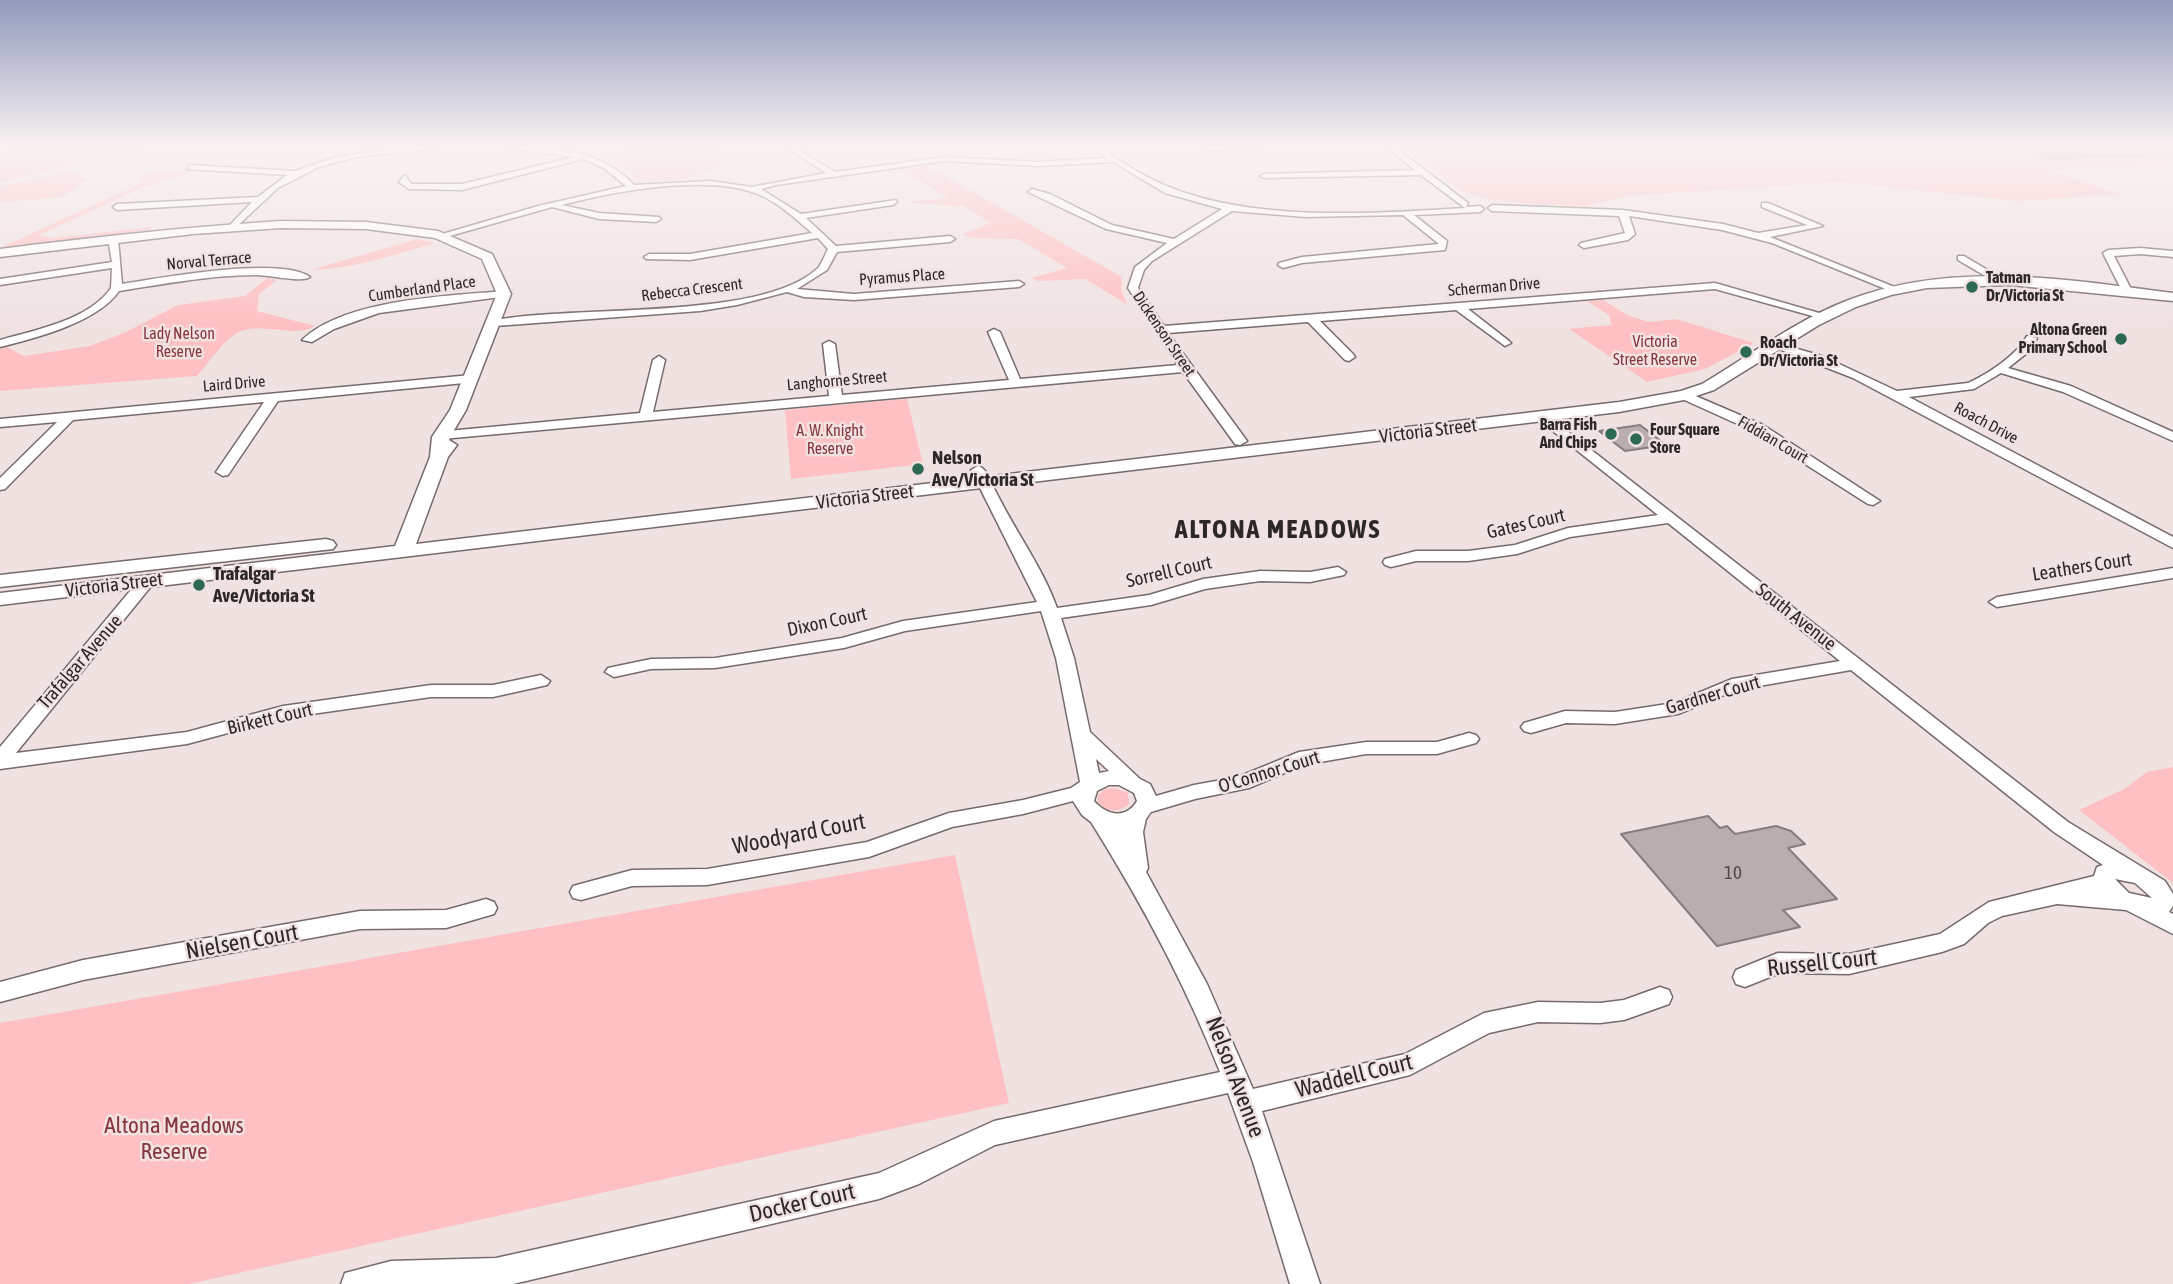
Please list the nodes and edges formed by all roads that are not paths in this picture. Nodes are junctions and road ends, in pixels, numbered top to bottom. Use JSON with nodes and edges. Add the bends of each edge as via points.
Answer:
{"nodes":[{"id":1,"x":252,"y":208,"type":"edge"},
{"id":2,"x":543,"y":208,"type":"edge"},
{"id":3,"x":567,"y":208,"type":"edge"},
{"id":4,"x":785,"y":208,"type":"edge"},
{"id":5,"x":855,"y":208,"type":"edge"},
{"id":6,"x":1071,"y":208,"type":"edge"},
{"id":7,"x":1230,"y":208,"type":"edge"},
{"id":8,"x":1239,"y":208,"type":"edge"},
{"id":9,"x":1456,"y":208,"type":"edge"},
{"id":10,"x":1483,"y":208,"type":"edge"},
{"id":11,"x":1519,"y":208,"type":"edge"},
{"id":12,"x":1772,"y":208,"type":"edge"},
{"id":13,"x":1480,"y":209,"type":"joint"},
{"id":14,"x":1446,"y":211,"type":"junction"},
{"id":15,"x":1405,"y":212,"type":"junction"},
{"id":16,"x":1623,"y":213,"type":"junction"},
{"id":17,"x":797,"y":217,"type":"junction"},
{"id":18,"x":656,"y":219,"type":"dead end"},
{"id":19,"x":233,"y":226,"type":"junction"},
{"id":20,"x":820,"y":235,"type":"junction"},
{"id":21,"x":1759,"y":236,"type":"junction"},
{"id":22,"x":443,"y":237,"type":"junction"},
{"id":23,"x":113,"y":239,"type":"junction"},
{"id":24,"x":950,"y":239,"type":"dead end"},
{"id":25,"x":1174,"y":242,"type":"junction"},
{"id":26,"x":1584,"y":245,"type":"dead end"},
{"id":27,"x":833,"y":249,"type":"junction"},
{"id":28,"x":0,"y":253,"type":"edge"},
{"id":29,"x":2173,"y":254,"type":"edge"},
{"id":30,"x":649,"y":257,"type":"dead end"},
{"id":31,"x":1961,"y":258,"type":"dead end"},
{"id":32,"x":116,"y":264,"type":"junction"},
{"id":33,"x":1283,"y":265,"type":"dead end"},
{"id":34,"x":305,"y":277,"type":"dead end"},
{"id":35,"x":0,"y":282,"type":"edge"},
{"id":36,"x":2003,"y":282,"type":"junction"},
{"id":37,"x":1019,"y":285,"type":"dead end"},
{"id":38,"x":116,"y":288,"type":"junction"},
{"id":39,"x":787,"y":289,"type":"junction"},
{"id":40,"x":1897,"y":290,"type":"junction"},
{"id":41,"x":2127,"y":291,"type":"junction"},
{"id":42,"x":505,"y":294,"type":"junction"},
{"id":43,"x":2173,"y":297,"type":"edge"},
{"id":44,"x":1458,"y":306,"type":"junction"},
{"id":45,"x":1828,"y":317,"type":"junction"},
{"id":46,"x":1311,"y":318,"type":"junction"},
{"id":47,"x":495,"y":323,"type":"junction"},
{"id":48,"x":1160,"y":330,"type":"junction"},
{"id":49,"x":994,"y":332,"type":"dead end"},
{"id":50,"x":2031,"y":338,"type":"dead end"},
{"id":51,"x":308,"y":340,"type":"dead end"},
{"id":52,"x":1505,"y":343,"type":"dead end"},
{"id":53,"x":0,"y":344,"type":"edge"},
{"id":54,"x":829,"y":344,"type":"dead end"},
{"id":55,"x":1777,"y":346,"type":"junction"},
{"id":56,"x":1349,"y":358,"type":"dead end"},
{"id":57,"x":659,"y":360,"type":"dead end"},
{"id":58,"x":1186,"y":368,"type":"junction"},
{"id":59,"x":2000,"y":369,"type":"junction"},
{"id":60,"x":1726,"y":377,"type":"joint"},
{"id":61,"x":471,"y":379,"type":"junction"},
{"id":62,"x":1016,"y":383,"type":"junction"},
{"id":63,"x":1676,"y":392,"type":"junction"},
{"id":64,"x":1897,"y":395,"type":"junction"},
{"id":65,"x":274,"y":397,"type":"junction"},
{"id":66,"x":836,"y":399,"type":"junction"},
{"id":67,"x":1537,"y":412,"type":"junction"},
{"id":68,"x":646,"y":415,"type":"junction"},
{"id":69,"x":69,"y":416,"type":"junction"},
{"id":70,"x":0,"y":423,"type":"edge"},
{"id":71,"x":451,"y":434,"type":"junction"},
{"id":72,"x":2173,"y":437,"type":"edge"},
{"id":73,"x":1245,"y":446,"type":"junction"},
{"id":74,"x":223,"y":472,"type":"dead end"},
{"id":75,"x":981,"y":476,"type":"junction"},
{"id":76,"x":0,"y":486,"type":"edge"},
{"id":77,"x":1873,"y":501,"type":"dead end"},
{"id":78,"x":1670,"y":518,"type":"junction"},
{"id":79,"x":2173,"y":543,"type":"edge"},
{"id":80,"x":405,"y":544,"type":"junction"},
{"id":81,"x":1391,"y":562,"type":"dead end"},
{"id":82,"x":159,"y":563,"type":"junction"},
{"id":83,"x":1338,"y":572,"type":"dead end"},
{"id":84,"x":2173,"y":573,"type":"edge"},
{"id":85,"x":0,"y":581,"type":"edge"},
{"id":86,"x":146,"y":582,"type":"junction"},
{"id":87,"x":0,"y":599,"type":"edge"},
{"id":88,"x":1997,"y":602,"type":"dead end"},
{"id":89,"x":1050,"y":609,"type":"junction"},
{"id":90,"x":1855,"y":664,"type":"junction"},
{"id":91,"x":614,"y":672,"type":"dead end"},
{"id":92,"x":541,"y":681,"type":"dead end"},
{"id":93,"x":1531,"y":727,"type":"dead end"},
{"id":94,"x":1083,"y":736,"type":"junction"},
{"id":95,"x":1469,"y":738,"type":"dead end"},
{"id":96,"x":2,"y":756,"type":"edge"},
{"id":97,"x":1134,"y":782,"type":"junction"},
{"id":98,"x":1089,"y":786,"type":"junction"},
{"id":99,"x":1194,"y":792,"type":"junction"},
{"id":100,"x":1023,"y":807,"type":"junction"},
{"id":101,"x":1140,"y":812,"type":"junction"},
{"id":102,"x":1096,"y":817,"type":"junction"},
{"id":103,"x":2061,"y":827,"type":"junction"},
{"id":104,"x":2132,"y":873,"type":"junction"},
{"id":105,"x":2104,"y":879,"type":"junction"},
{"id":106,"x":1139,"y":881,"type":"junction"},
{"id":107,"x":581,"y":892,"type":"dead end"},
{"id":108,"x":2055,"y":896,"type":"junction"},
{"id":109,"x":2169,"y":902,"type":"edge"},
{"id":110,"x":2135,"y":904,"type":"junction"},
{"id":111,"x":486,"y":908,"type":"dead end"},
{"id":112,"x":2173,"y":925,"type":"edge"},
{"id":113,"x":1745,"y":977,"type":"dead end"},
{"id":114,"x":0,"y":992,"type":"edge"},
{"id":115,"x":1660,"y":997,"type":"dead end"},
{"id":116,"x":1241,"y":1091,"type":"junction"},
{"id":117,"x":356,"y":1284,"type":"edge"},
{"id":118,"x":1305,"y":1284,"type":"edge"}],
"edges":[{"from":1,"to":19,"type":"street"},
{"from":2,"to":22,"type":"street"},
{"from":3,"to":18,"type":"street","via":[[622,219]]},
{"from":4,"to":17,"type":"street"},
{"from":5,"to":17,"type":"street"},
{"from":6,"to":25,"type":"street","via":[[1109,227]]},
{"from":7,"to":25,"type":"street","name":"Dickenson Street"},
{"from":8,"to":15,"type":"street","via":[[1279,213]]},
{"from":9,"to":14,"type":"street"},
{"from":10,"to":13,"type":"street"},
{"from":11,"to":16,"type":"street"},
{"from":12,"to":21,"type":"street","via":[[1818,226]]},
{"from":13,"to":14,"type":"street"},
{"from":14,"to":15,"type":"street"},
{"from":15,"to":33,"type":"street","via":[[1444,243],[1442,248]]},
{"from":16,"to":21,"type":"street","via":[[1689,220]]},
{"from":16,"to":26,"type":"street","via":[[1630,234]]},
{"from":17,"to":20,"type":"street"},
{"from":19,"to":22,"type":"street","via":[[377,226]]},
{"from":19,"to":23,"type":"street"},
{"from":20,"to":27,"type":"street"},
{"from":20,"to":30,"type":"street","via":[[690,257]]},
{"from":21,"to":40,"type":"street"},
{"from":22,"to":42,"type":"street","via":[[488,257],[498,268]]},
{"from":23,"to":28,"type":"street"},
{"from":23,"to":32,"type":"street"},
{"from":24,"to":27,"type":"street"},
{"from":25,"to":48,"type":"street","name":"Dickenson Street","via":[[1149,259],[1134,279],[1133,288]]},
{"from":27,"to":39,"type":"street","name":"Rebecca Crescent","via":[[823,270]]},
{"from":29,"to":41,"type":"street","via":[[2108,253]]},
{"from":31,"to":36,"type":"street"},
{"from":32,"to":35,"type":"street"},
{"from":32,"to":38,"type":"street"},
{"from":34,"to":38,"type":"street","name":"Norval Terrace","via":[[243,272]]},
{"from":36,"to":40,"type":"street","name":"Victoria Street"},
{"from":36,"to":41,"type":"street","name":"Victoria Street"},
{"from":37,"to":39,"type":"street","name":"Pyramus Place","via":[[854,297]]},
{"from":38,"to":53,"type":"street","via":[[109,298],[74,318]]},
{"from":39,"to":47,"type":"street","name":"Rebecca Crescent","via":[[713,306]]},
{"from":40,"to":45,"type":"street","name":"Victoria Street","via":[[1850,304]]},
{"from":41,"to":43,"type":"street","name":"Victoria Street"},
{"from":42,"to":47,"type":"street"},
{"from":42,"to":51,"type":"street","name":"Cumberland Place","via":[[385,308],[350,317]]},
{"from":44,"to":45,"type":"street","name":"Scherman Drive","via":[[1715,286]]},
{"from":44,"to":46,"type":"street","name":"Scherman Drive"},
{"from":44,"to":52,"type":"street"},
{"from":45,"to":55,"type":"street","name":"Victoria Street"},
{"from":46,"to":48,"type":"street","name":"Scherman Drive"},
{"from":46,"to":56,"type":"street"},
{"from":47,"to":61,"type":"street"},
{"from":48,"to":58,"type":"street","name":"Dickenson Street"},
{"from":49,"to":62,"type":"street"},
{"from":50,"to":59,"type":"street","via":[[2028,347]]},
{"from":54,"to":66,"type":"street"},
{"from":55,"to":60,"type":"street","name":"Victoria Street"},
{"from":55,"to":64,"type":"street","name":"Roach Drive","via":[[1839,366]]},
{"from":57,"to":68,"type":"street"},
{"from":58,"to":62,"type":"street","name":"Langhorne Street"},
{"from":58,"to":73,"type":"street","name":"Dickenson Street"},
{"from":59,"to":64,"type":"street","via":[[1970,386]]},
{"from":59,"to":72,"type":"street","via":[[2067,389]]},
{"from":60,"to":63,"type":"street","name":"Victoria Street","via":[[1708,387]]},
{"from":61,"to":65,"type":"street","name":"Laird Drive"},
{"from":61,"to":71,"type":"street"},
{"from":62,"to":66,"type":"street","name":"Langhorne Street"},
{"from":63,"to":67,"type":"street","name":"Victoria Street"},
{"from":63,"to":77,"type":"street","name":"Fiddian Court","via":[[1758,428]]},
{"from":64,"to":79,"type":"street","name":"Roach Drive"},
{"from":65,"to":69,"type":"street","name":"Laird Drive"},
{"from":65,"to":74,"type":"street"},
{"from":66,"to":68,"type":"street","name":"Langhorne Street"},
{"from":67,"to":73,"type":"street","name":"Victoria Street"},
{"from":67,"to":78,"type":"street","name":"South Avenue"},
{"from":68,"to":71,"type":"street","name":"Langhorne Street"},
{"from":69,"to":70,"type":"street","name":"Laird Drive"},
{"from":69,"to":76,"type":"street"},
{"from":71,"to":80,"type":"street"},
{"from":73,"to":75,"type":"street","name":"Victoria Street"},
{"from":75,"to":80,"type":"street","name":"Victoria Street"},
{"from":75,"to":89,"type":"street"},
{"from":78,"to":81,"type":"street","name":"Gates Court","via":[[1568,533],[1517,549]]},
{"from":78,"to":90,"type":"street","name":"South Avenue"},
{"from":80,"to":82,"type":"street","name":"Victoria Street"},
{"from":80,"to":86,"type":"street","name":"Victoria Street"},
{"from":82,"to":85,"type":"street","name":"Victoria Street"},
{"from":82,"to":86,"type":"street","name":"Trafalgar Avenue"},
{"from":83,"to":89,"type":"street","name":"Sorrell Court","via":[[1310,577],[1259,576],[1203,584],[1152,600]]},
{"from":84,"to":88,"type":"street","name":"Leathers Court"},
{"from":86,"to":87,"type":"street","name":"Victoria Street"},
{"from":86,"to":96,"type":"street","name":"Trafalgar Avenue"},
{"from":89,"to":91,"type":"street","name":"Dixon Court","via":[[903,626],[844,643],[715,663],[651,664]]},
{"from":89,"to":94,"type":"street"},
{"from":90,"to":93,"type":"street","name":"Gardner Court","via":[[1732,685],[1678,708],[1615,718],[1565,718]]},
{"from":90,"to":103,"type":"street","name":"South Avenue"},
{"from":92,"to":96,"type":"street","name":"Birkett Court","via":[[493,691],[431,691],[284,712],[187,738]]},
{"from":94,"to":97,"type":"street"},
{"from":94,"to":98,"type":"street"},
{"from":95,"to":99,"type":"street","name":"O'Connor Court","via":[[1437,748],[1366,748],[1299,760],[1242,783]]},
{"from":97,"to":98,"type":"street","via":[[1106,778]]},
{"from":97,"to":99,"type":"street","name":"O'Connor Court","via":[[1157,790]]},
{"from":97,"to":101,"type":"street","via":[[1146,795]]},
{"from":98,"to":100,"type":"street","name":"Woodyard Court"},
{"from":98,"to":102,"type":"street","via":[[1083,802]]},
{"from":99,"to":101,"type":"street","name":"O'Connor Court"},
{"from":100,"to":102,"type":"street","name":"Woodyard Court","via":[[1058,806]]},
{"from":100,"to":107,"type":"street","name":"Woodyard Court","via":[[949,820],[869,849],[707,877],[632,878]]},
{"from":101,"to":102,"type":"street","via":[[1117,821]]},
{"from":101,"to":106,"type":"street","name":"Nelson Avenue","via":[[1132,832]]},
{"from":102,"to":106,"type":"street","name":"Nelson Avenue"},
{"from":103,"to":104,"type":"street","name":"South Avenue"},
{"from":103,"to":105,"type":"street","name":"South Avenue"},
{"from":104,"to":105,"type":"street","name":"Russell Court","via":[[2109,871]]},
{"from":104,"to":109,"type":"street","name":"South Avenue","via":[[2156,886]]},
{"from":105,"to":108,"type":"street","name":"Russell Court"},
{"from":105,"to":110,"type":"street","name":"South Avenue","via":[[2113,892]]},
{"from":106,"to":116,"type":"street","name":"Nelson Avenue","via":[[1212,1017]]},
{"from":108,"to":110,"type":"street","name":"Russell Court"},
{"from":108,"to":113,"type":"street","name":"Russell Court","via":[[1988,912],[1956,938],[1942,943],[1849,964],[1778,963]]},
{"from":109,"to":110,"type":"street","via":[[2157,907]]},
{"from":110,"to":112,"type":"street"},
{"from":111,"to":114,"type":"street","name":"Nielsen Court","via":[[446,919],[360,920],[83,970]]},
{"from":115,"to":116,"type":"street","name":"Waddell Court","via":[[1625,1010],[1538,1012],[1484,1024],[1410,1064]]},
{"from":116,"to":117,"type":"street","name":"Docker Court","via":[[994,1133],[908,1176],[853,1192],[496,1273],[414,1273]]},
{"from":116,"to":118,"type":"street","name":"Nelson Avenue","via":[[1277,1188]]}]}
